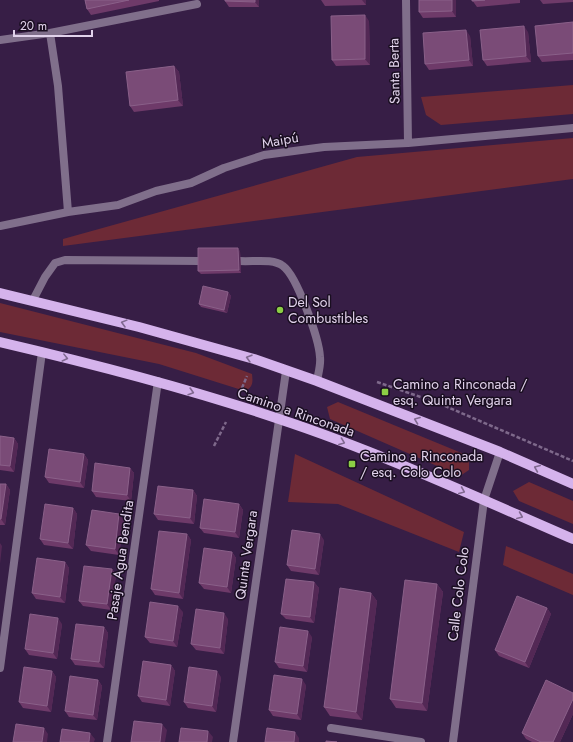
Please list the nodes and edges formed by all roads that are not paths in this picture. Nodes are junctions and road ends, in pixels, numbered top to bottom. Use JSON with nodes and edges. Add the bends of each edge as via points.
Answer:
{"nodes":[{"id":1,"x":406,"y":0,"type":"edge"},
{"id":2,"x":197,"y":4,"type":"dead end"},
{"id":3,"x":50,"y":33,"type":"junction"},
{"id":4,"x":0,"y":40,"type":"edge"},
{"id":5,"x":573,"y":128,"type":"edge"},
{"id":6,"x":408,"y":143,"type":"junction"},
{"id":7,"x":68,"y":212,"type":"junction"},
{"id":8,"x":0,"y":226,"type":"edge"},
{"id":9,"x":200,"y":261,"type":"edge"},
{"id":10,"x":240,"y":261,"type":"edge"},
{"id":11,"x":0,"y":293,"type":"edge"},
{"id":12,"x":33,"y":300,"type":"junction"},
{"id":13,"x":0,"y":342,"type":"edge"},
{"id":14,"x":42,"y":352,"type":"junction"},
{"id":15,"x":286,"y":371,"type":"junction"},
{"id":16,"x":158,"y":382,"type":"junction"},
{"id":17,"x":318,"y":382,"type":"junction"},
{"id":18,"x":279,"y":419,"type":"junction"},
{"id":19,"x":500,"y":452,"type":"junction"},
{"id":20,"x":573,"y":484,"type":"edge"},
{"id":21,"x":484,"y":500,"type":"junction"},
{"id":22,"x":573,"y":539,"type":"edge"},
{"id":23,"x":0,"y":668,"type":"edge"},
{"id":24,"x":331,"y":728,"type":"dead end"},
{"id":25,"x":107,"y":742,"type":"edge"},
{"id":26,"x":233,"y":742,"type":"edge"},
{"id":27,"x":421,"y":742,"type":"edge"},
{"id":28,"x":453,"y":742,"type":"edge"}],
"edges":[{"from":1,"to":6,"type":"street","name":"Santa Berta"},
{"from":2,"to":3,"type":"street"},
{"from":3,"to":4,"type":"street"},
{"from":3,"to":7,"type":"street","via":[[58,86]]},
{"from":5,"to":6,"type":"street","name":"Maipú"},
{"from":6,"to":7,"type":"street","name":"Maipú","via":[[324,146],[264,155],[224,168],[191,183],[156,191],[118,205]]},
{"from":7,"to":8,"type":"street","name":"Maipú"},
{"from":9,"to":12,"type":"street","via":[[65,260],[55,263]]},
{"from":10,"to":17,"type":"street","via":[[270,262],[283,266],[290,275],[315,332],[320,357]]},
{"from":11,"to":12,"type":"main road"},
{"from":15,"to":12,"type":"main road","one_way":true,"via":[[254,359]]},
{"from":13,"to":14,"type":"main road","name":"Camino a Rinconada"},
{"from":14,"to":16,"type":"main road","name":"Camino a Rinconada","one_way":true},
{"from":14,"to":23,"type":"street"},
{"from":15,"to":17,"type":"main road"},
{"from":15,"to":18,"type":"street","name":"Quinta Vergara"},
{"from":16,"to":18,"type":"main road","name":"Camino a Rinconada","one_way":true},
{"from":16,"to":25,"type":"street","name":"Pasaje Agua Bendita"},
{"from":19,"to":17,"type":"main road","one_way":true},
{"from":18,"to":21,"type":"main road","name":"Camino a Rinconada","one_way":true},
{"from":18,"to":26,"type":"street","name":"Quinta Vergara"},
{"from":20,"to":19,"type":"main road","one_way":true},
{"from":19,"to":21,"type":"street","name":"Calle Colo Colo"},
{"from":21,"to":22,"type":"main road","name":"Camino a Rinconada","one_way":true},
{"from":21,"to":28,"type":"street","name":"Calle Colo Colo"},
{"from":24,"to":27,"type":"street"}]}
